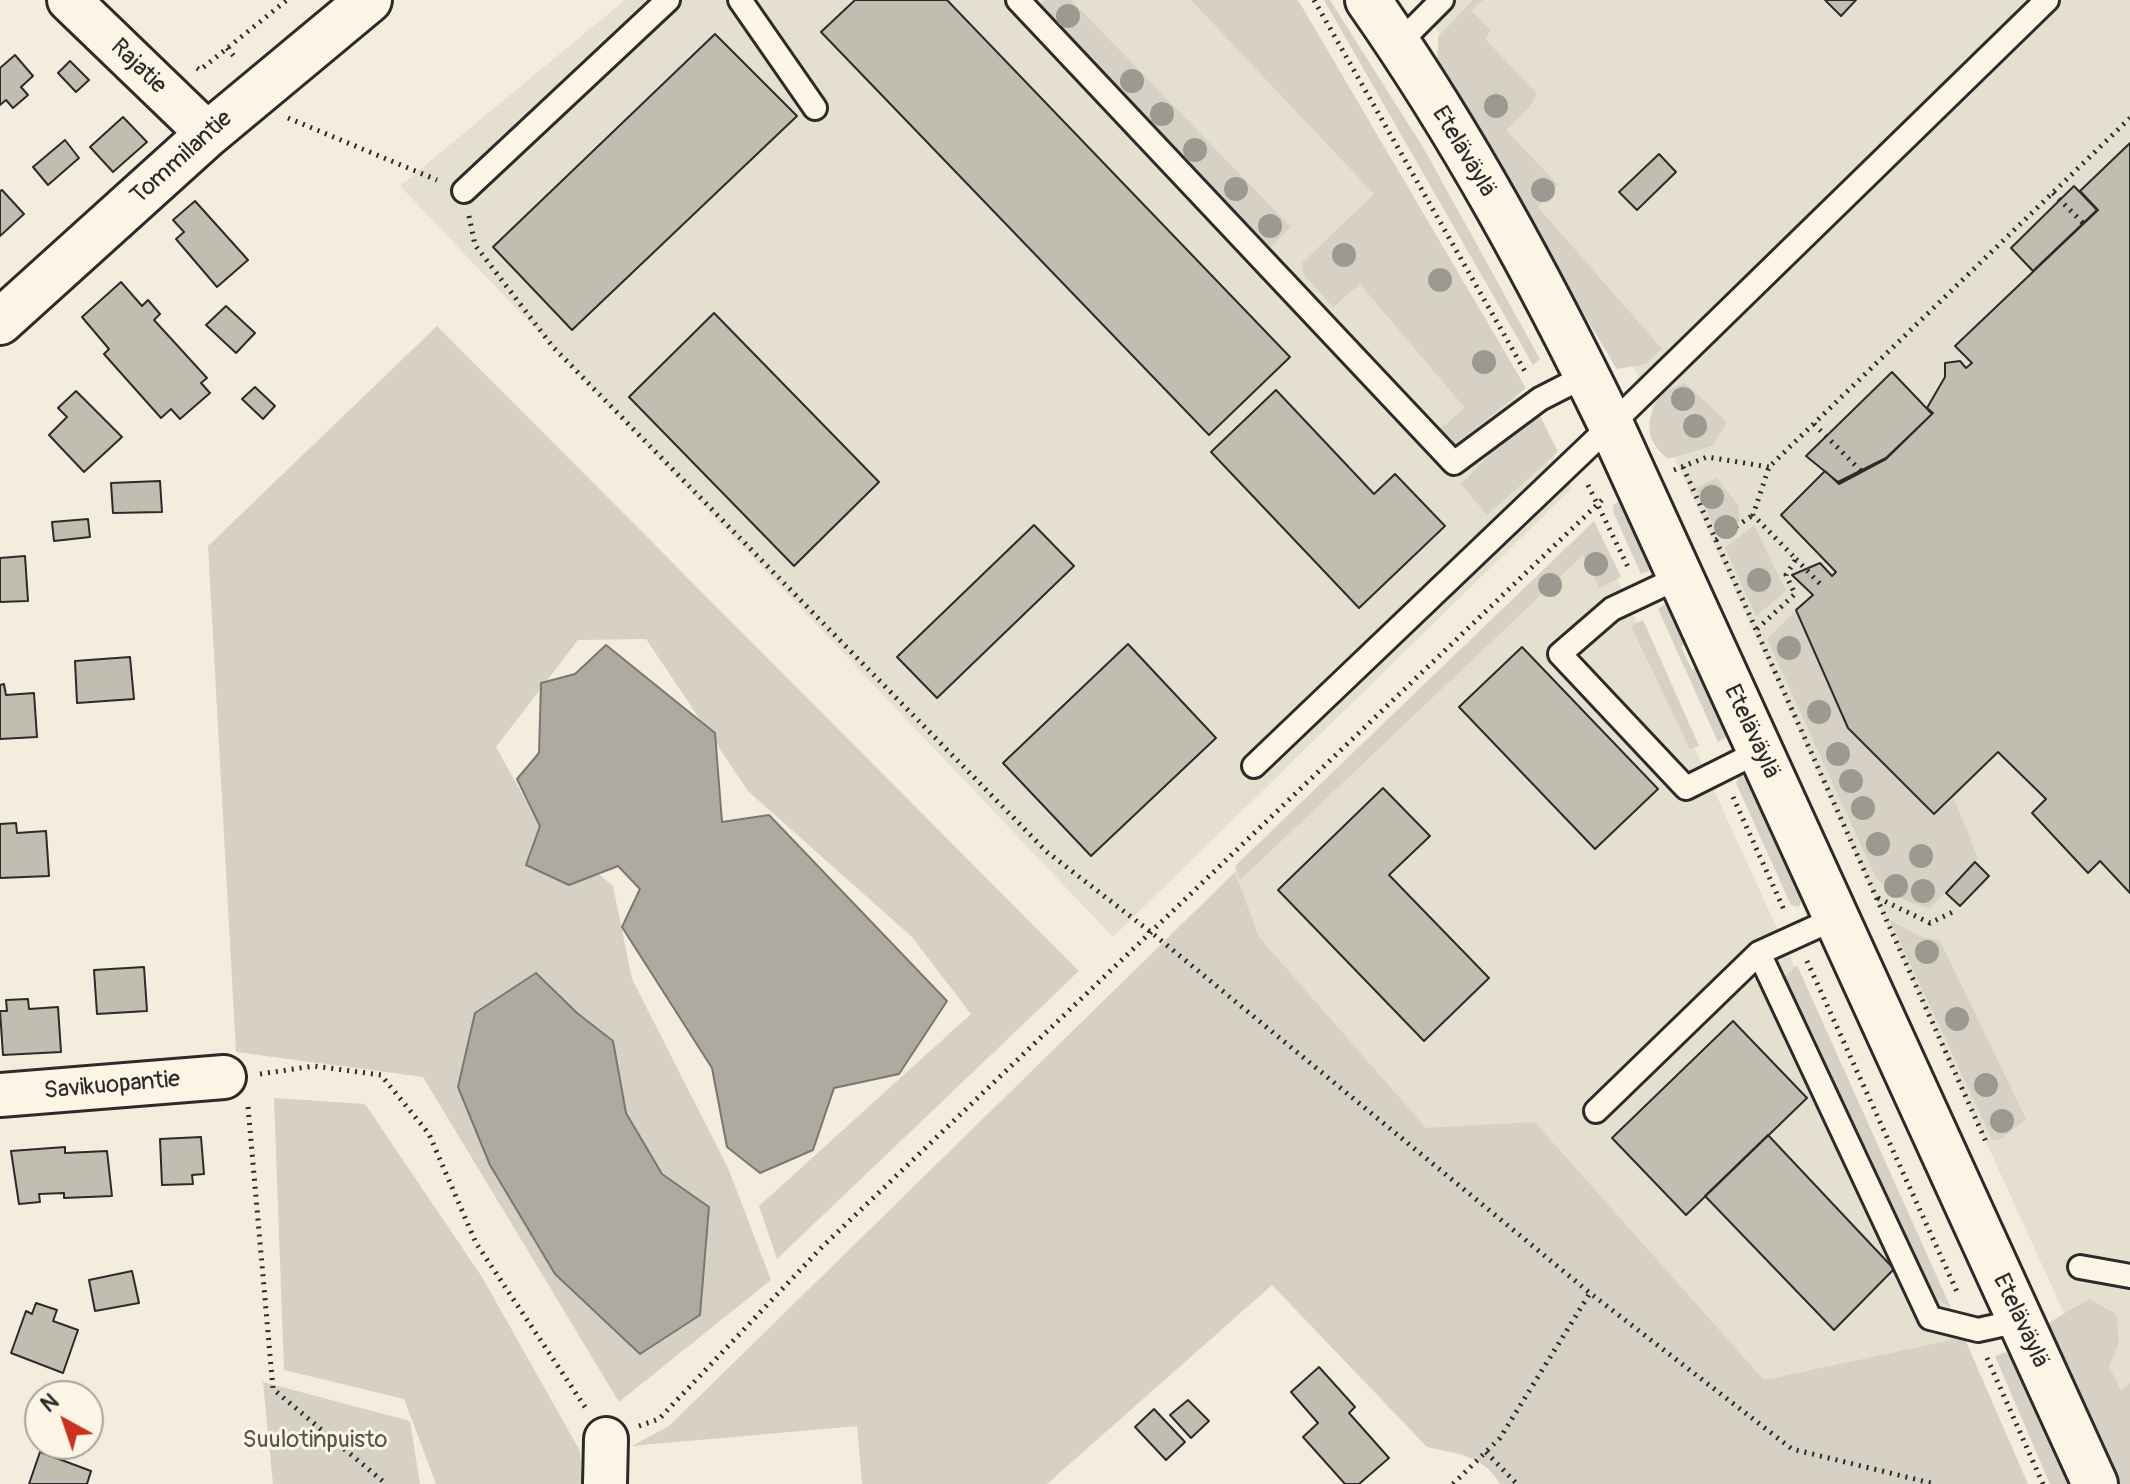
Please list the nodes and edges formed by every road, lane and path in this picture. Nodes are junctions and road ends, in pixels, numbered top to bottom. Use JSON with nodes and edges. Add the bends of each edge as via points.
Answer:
{"nodes":[{"id":1,"x":69,"y":0,"type":"edge"},
{"id":2,"x":287,"y":0,"type":"edge"},
{"id":3,"x":369,"y":0,"type":"edge"},
{"id":4,"x":668,"y":0,"type":"edge"},
{"id":5,"x":740,"y":0,"type":"edge"},
{"id":6,"x":1018,"y":0,"type":"edge"},
{"id":7,"x":1314,"y":0,"type":"edge"},
{"id":8,"x":1368,"y":0,"type":"edge"},
{"id":9,"x":1442,"y":0,"type":"edge"},
{"id":10,"x":2047,"y":0,"type":"edge"},
{"id":11,"x":1398,"y":44,"type":"junction"},
{"id":12,"x":227,"y":48,"type":"junction"},
{"id":13,"x":188,"y":60,"type":"dead end"},
{"id":14,"x":261,"y":90,"type":"junction"},
{"id":15,"x":815,"y":108,"type":"dead end"},
{"id":16,"x":2130,"y":118,"type":"edge"},
{"id":17,"x":208,"y":134,"type":"junction"},
{"id":18,"x":464,"y":191,"type":"junction"},
{"id":19,"x":2053,"y":193,"type":"junction"},
{"id":20,"x":2083,"y":223,"type":"dead end"},
{"id":21,"x":0,"y":322,"type":"edge"},
{"id":22,"x":1587,"y":375,"type":"junction"},
{"id":23,"x":1540,"y":399,"type":"junction"},
{"id":24,"x":1814,"y":424,"type":"junction"},
{"id":25,"x":1611,"y":425,"type":"junction"},
{"id":26,"x":1574,"y":460,"type":"junction"},
{"id":27,"x":1683,"y":466,"type":"junction"},
{"id":28,"x":1769,"y":467,"type":"junction"},
{"id":29,"x":1861,"y":471,"type":"dead end"},
{"id":30,"x":1637,"y":484,"type":"junction"},
{"id":31,"x":1598,"y":502,"type":"junction"},
{"id":32,"x":1753,"y":515,"type":"junction"},
{"id":33,"x":1716,"y":540,"type":"junction"},
{"id":34,"x":1796,"y":559,"type":"junction"},
{"id":35,"x":1680,"y":577,"type":"junction"},
{"id":36,"x":1822,"y":586,"type":"dead end"},
{"id":37,"x":1641,"y":595,"type":"junction"},
{"id":38,"x":1760,"y":751,"type":"junction"},
{"id":39,"x":1254,"y":766,"type":"dead end"},
{"id":40,"x":1721,"y":770,"type":"junction"},
{"id":41,"x":1877,"y":897,"type":"dead end"},
{"id":42,"x":1957,"y":910,"type":"dead end"},
{"id":43,"x":1836,"y":918,"type":"junction"},
{"id":44,"x":1152,"y":933,"type":"junction"},
{"id":45,"x":1796,"y":937,"type":"junction"},
{"id":46,"x":1759,"y":953,"type":"junction"},
{"id":47,"x":234,"y":1077,"type":"junction"},
{"id":48,"x":0,"y":1095,"type":"edge"},
{"id":49,"x":1596,"y":1111,"type":"dead end"},
{"id":50,"x":2080,"y":1267,"type":"dead end"},
{"id":51,"x":2130,"y":1276,"type":"edge"},
{"id":52,"x":1590,"y":1293,"type":"junction"},
{"id":53,"x":2019,"y":1321,"type":"junction"},
{"id":54,"x":1973,"y":1329,"type":"junction"},
{"id":55,"x":606,"y":1439,"type":"junction"},
{"id":56,"x":1486,"y":1452,"type":"junction"},
{"id":57,"x":386,"y":1484,"type":"edge"},
{"id":58,"x":605,"y":1484,"type":"edge"},
{"id":59,"x":1453,"y":1484,"type":"edge"},
{"id":60,"x":1517,"y":1484,"type":"edge"},
{"id":61,"x":1935,"y":1484,"type":"edge"},
{"id":62,"x":2043,"y":1484,"type":"edge"},
{"id":63,"x":2095,"y":1484,"type":"edge"}],
"edges":[{"from":1,"to":17,"type":"street","name":"Rajatie"},
{"from":2,"to":12,"type":"path"},
{"from":3,"to":14,"type":"main road","name":"Tommilantie"},
{"from":4,"to":18,"type":"lane"},
{"from":5,"to":15,"type":"lane"},
{"from":6,"to":23,"type":"lane","via":[[1454,463]]},
{"from":7,"to":23,"type":"path"},
{"from":8,"to":11,"type":"main road","name":"Eteläväylä"},
{"from":9,"to":11,"type":"lane"},
{"from":10,"to":25,"type":"lane"},
{"from":11,"to":22,"type":"main road","name":"Eteläväylä","via":[[1545,288]]},
{"from":12,"to":13,"type":"path","via":[[200,70]]},
{"from":12,"to":14,"type":"path"},
{"from":14,"to":17,"type":"main road","name":"Tommilantie"},
{"from":14,"to":18,"type":"path","via":[[292,122]]},
{"from":16,"to":19,"type":"path"},
{"from":17,"to":21,"type":"main road","name":"Tommilantie"},
{"from":18,"to":44,"type":"path","via":[[475,245],[553,347],[1047,852]]},
{"from":19,"to":20,"type":"path"},
{"from":19,"to":24,"type":"path"},
{"from":22,"to":23,"type":"lane"},
{"from":22,"to":25,"type":"main road","name":"Eteläväylä"},
{"from":24,"to":28,"type":"path"},
{"from":24,"to":29,"type":"path"},
{"from":25,"to":26,"type":"lane"},
{"from":25,"to":30,"type":"main road","name":"Eteläväylä"},
{"from":26,"to":31,"type":"path"},
{"from":26,"to":39,"type":"lane"},
{"from":27,"to":28,"type":"path","via":[[1707,457]]},
{"from":27,"to":30,"type":"path"},
{"from":27,"to":33,"type":"path"},
{"from":28,"to":32,"type":"path"},
{"from":30,"to":31,"type":"path"},
{"from":30,"to":35,"type":"main road","name":"Eteläväylä"},
{"from":31,"to":37,"type":"path"},
{"from":31,"to":44,"type":"path"},
{"from":32,"to":33,"type":"path"},
{"from":32,"to":34,"type":"path"},
{"from":33,"to":34,"type":"path","via":[[1757,629],[1795,594],[1786,575]]},
{"from":34,"to":36,"type":"path"},
{"from":35,"to":37,"type":"lane"},
{"from":35,"to":38,"type":"main road","name":"Eteläväylä"},
{"from":37,"to":40,"type":"lane","via":[[1612,609],[1560,654],[1686,788]]},
{"from":38,"to":40,"type":"lane"},
{"from":38,"to":43,"type":"main road","name":"Eteläväylä"},
{"from":40,"to":45,"type":"path"},
{"from":41,"to":42,"type":"path","via":[[1930,923]]},
{"from":43,"to":45,"type":"lane"},
{"from":43,"to":53,"type":"main road","name":"Eteläväylä"},
{"from":44,"to":52,"type":"path"},
{"from":44,"to":55,"type":"path","via":[[823,1246],[659,1419]]},
{"from":45,"to":46,"type":"lane"},
{"from":45,"to":54,"type":"path"},
{"from":46,"to":49,"type":"lane"},
{"from":46,"to":54,"type":"lane","via":[[1930,1318]]},
{"from":47,"to":48,"type":"street","name":"Savikuopantie"},
{"from":47,"to":55,"type":"path","via":[[314,1066],[381,1075],[429,1134],[476,1243]]},
{"from":47,"to":57,"type":"path","via":[[273,1389]]},
{"from":50,"to":51,"type":"lane"},
{"from":52,"to":56,"type":"path","via":[[1500,1438]]},
{"from":52,"to":61,"type":"path","via":[[1792,1449]]},
{"from":53,"to":54,"type":"lane"},
{"from":53,"to":63,"type":"main road","name":"Eteläväylä"},
{"from":54,"to":62,"type":"path"},
{"from":55,"to":58,"type":"street"},
{"from":56,"to":59,"type":"path"},
{"from":56,"to":60,"type":"path"}]}
